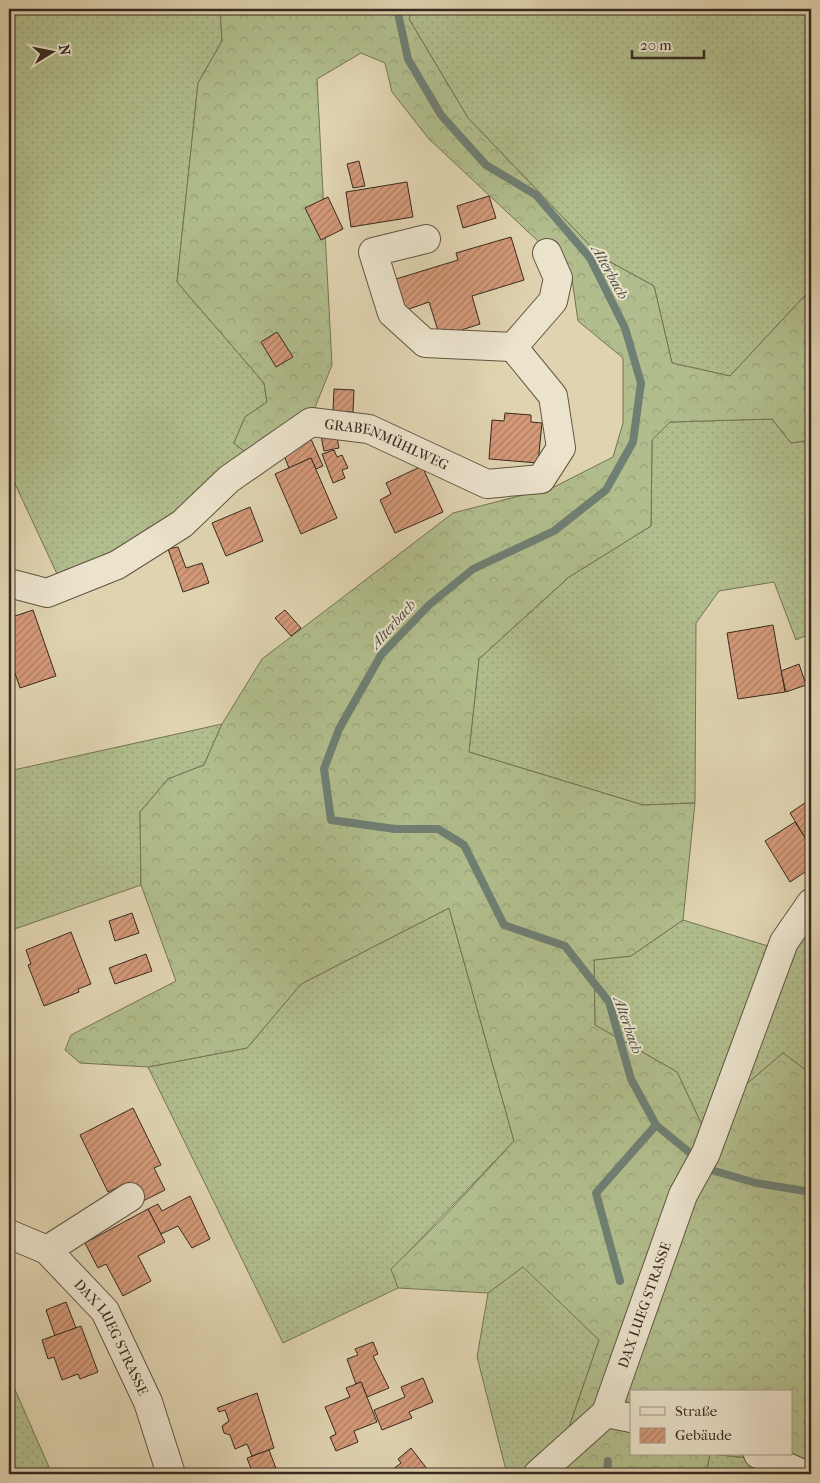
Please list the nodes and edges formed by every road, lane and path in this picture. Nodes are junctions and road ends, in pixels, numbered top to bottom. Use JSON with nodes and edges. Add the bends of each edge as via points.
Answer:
{"nodes":[{"id":1,"x":426,"y":239,"type":"dead end"},
{"id":2,"x":547,"y":253,"type":"dead end"},
{"id":3,"x":513,"y":347,"type":"junction"},
{"id":4,"x":9,"y":583,"type":"edge"},
{"id":5,"x":811,"y":903,"type":"edge"},
{"id":6,"x":130,"y":1197,"type":"dead end"},
{"id":7,"x":9,"y":1233,"type":"edge"},
{"id":8,"x":47,"y":1250,"type":"junction"},
{"id":9,"x":619,"y":1415,"type":"edge"},
{"id":10,"x":762,"y":1456,"type":"edge"},
{"id":11,"x":171,"y":1474,"type":"edge"},
{"id":12,"x":538,"y":1474,"type":"edge"},
{"id":13,"x":803,"y":1474,"type":"edge"}],
"edges":[{"from":1,"to":3,"type":"street","via":[[373,252],[392,313],[425,342]]},
{"from":2,"to":3,"type":"street","via":[[558,278],[553,300]]},
{"from":3,"to":4,"type":"street","name":"GRABENMÜHLWEG","via":[[553,396],[561,448],[542,479],[487,484],[369,429],[311,422],[229,479],[182,524],[117,565],[47,593]]},
{"from":5,"to":9,"type":"street","name":"DAX LUEG STRASSE","via":[[784,942],[706,1152],[683,1195]]},
{"from":6,"to":8,"type":"street"},
{"from":7,"to":8,"type":"street","name":"DAX LUEG STRASSE"},
{"from":8,"to":11,"type":"street","name":"DAX LUEG STRASSE","via":[[105,1311],[148,1402]]},
{"from":9,"to":12,"type":"street","name":"DAX LUEG STRASSE"},
{"from":10,"to":13,"type":"street"}]}
